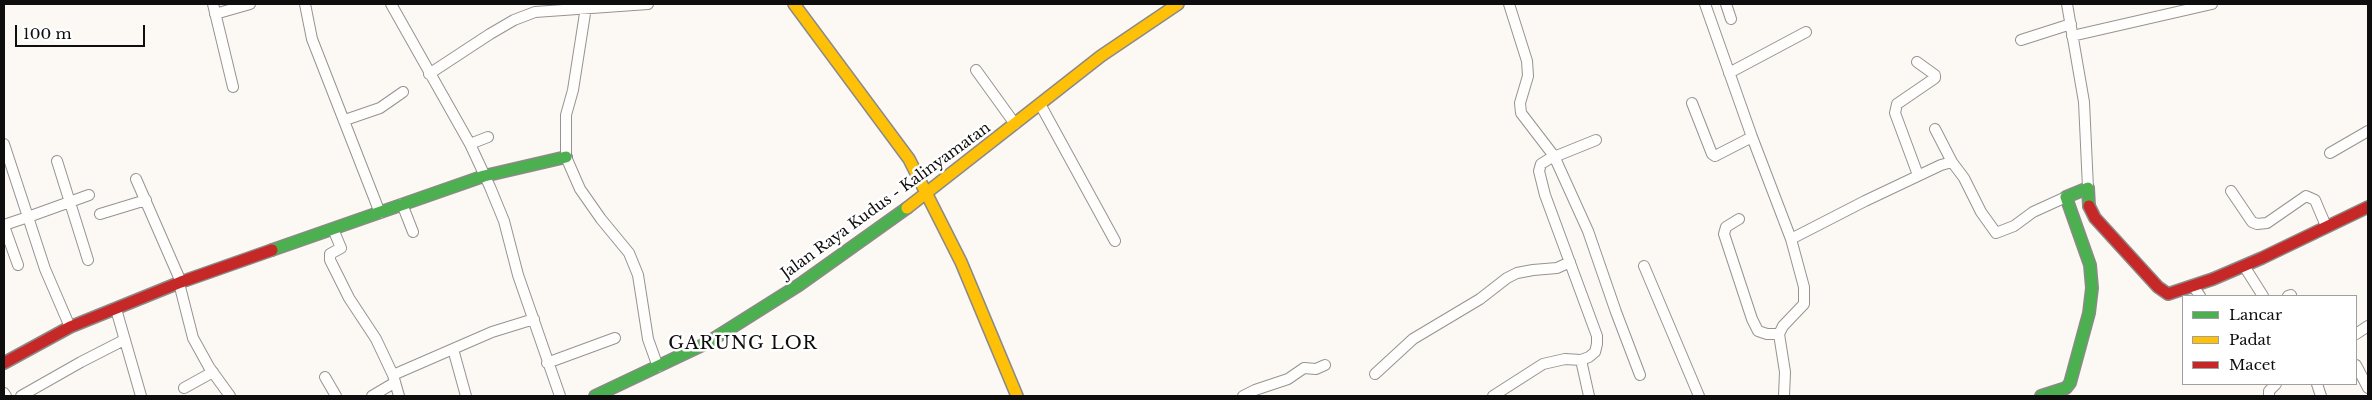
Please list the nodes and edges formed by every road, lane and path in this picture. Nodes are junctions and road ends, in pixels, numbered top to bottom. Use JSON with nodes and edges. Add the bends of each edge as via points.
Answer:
{"nodes":[{"id":1,"x":250,"y":4,"type":"edge"},
{"id":2,"x":305,"y":4,"type":"edge"},
{"id":3,"x":391,"y":4,"type":"edge"},
{"id":4,"x":648,"y":4,"type":"edge"},
{"id":5,"x":794,"y":4,"type":"edge"},
{"id":6,"x":1178,"y":4,"type":"edge"},
{"id":7,"x":1509,"y":4,"type":"edge"},
{"id":8,"x":1705,"y":4,"type":"edge"},
{"id":9,"x":1726,"y":4,"type":"edge"},
{"id":10,"x":2067,"y":4,"type":"edge"},
{"id":11,"x":2212,"y":4,"type":"edge"},
{"id":12,"x":612,"y":5,"type":"edge"},
{"id":13,"x":586,"y":7,"type":"junction"},
{"id":14,"x":533,"y":8,"type":"edge"},
{"id":15,"x":214,"y":9,"type":"edge"},
{"id":16,"x":1731,"y":19,"type":"dead end"},
{"id":17,"x":2070,"y":24,"type":"junction"},
{"id":18,"x":1806,"y":32,"type":"dead end"},
{"id":19,"x":2072,"y":36,"type":"junction"},
{"id":20,"x":2022,"y":40,"type":"dead end"},
{"id":21,"x":1917,"y":62,"type":"dead end"},
{"id":22,"x":976,"y":70,"type":"dead end"},
{"id":23,"x":1729,"y":73,"type":"junction"},
{"id":24,"x":429,"y":74,"type":"junction"},
{"id":25,"x":232,"y":87,"type":"dead end"},
{"id":26,"x":403,"y":92,"type":"dead end"},
{"id":27,"x":1692,"y":103,"type":"dead end"},
{"id":28,"x":1040,"y":104,"type":"junction"},
{"id":29,"x":345,"y":120,"type":"junction"},
{"id":30,"x":1015,"y":124,"type":"junction"},
{"id":31,"x":1935,"y":129,"type":"dead end"},
{"id":32,"x":2368,"y":131,"type":"edge"},
{"id":33,"x":488,"y":137,"type":"dead end"},
{"id":34,"x":1752,"y":137,"type":"junction"},
{"id":35,"x":1596,"y":140,"type":"dead end"},
{"id":36,"x":4,"y":144,"type":"edge"},
{"id":37,"x":470,"y":144,"type":"junction"},
{"id":38,"x":2330,"y":153,"type":"dead end"},
{"id":39,"x":1554,"y":156,"type":"junction"},
{"id":40,"x":566,"y":157,"type":"junction"},
{"id":41,"x":57,"y":160,"type":"dead end"},
{"id":42,"x":1952,"y":162,"type":"junction"},
{"id":43,"x":1918,"y":175,"type":"junction"},
{"id":44,"x":484,"y":176,"type":"junction"},
{"id":45,"x":136,"y":179,"type":"dead end"},
{"id":46,"x":2231,"y":191,"type":"dead end"},
{"id":47,"x":2078,"y":192,"type":"junction"},
{"id":48,"x":927,"y":193,"type":"junction"},
{"id":49,"x":89,"y":195,"type":"dead end"},
{"id":50,"x":146,"y":200,"type":"junction"},
{"id":51,"x":69,"y":202,"type":"junction"},
{"id":52,"x":402,"y":204,"type":"junction"},
{"id":53,"x":2368,"y":207,"type":"edge"},
{"id":54,"x":380,"y":213,"type":"junction"},
{"id":55,"x":100,"y":214,"type":"dead end"},
{"id":56,"x":28,"y":217,"type":"junction"},
{"id":57,"x":1738,"y":219,"type":"dead end"},
{"id":58,"x":4,"y":225,"type":"edge"},
{"id":59,"x":2326,"y":226,"type":"junction"},
{"id":60,"x":334,"y":229,"type":"junction"},
{"id":61,"x":413,"y":232,"type":"dead end"},
{"id":62,"x":1791,"y":239,"type":"junction"},
{"id":63,"x":1115,"y":241,"type":"dead end"},
{"id":64,"x":88,"y":260,"type":"dead end"},
{"id":65,"x":1570,"y":262,"type":"junction"},
{"id":66,"x":18,"y":265,"type":"dead end"},
{"id":67,"x":1644,"y":266,"type":"dead end"},
{"id":68,"x":2244,"y":266,"type":"junction"},
{"id":69,"x":180,"y":282,"type":"junction"},
{"id":70,"x":2193,"y":286,"type":"junction"},
{"id":71,"x":2199,"y":295,"type":"edge"},
{"id":72,"x":2262,"y":295,"type":"edge"},
{"id":73,"x":116,"y":309,"type":"junction"},
{"id":74,"x":534,"y":319,"type":"junction"},
{"id":75,"x":2368,"y":326,"type":"edge"},
{"id":76,"x":70,"y":327,"type":"junction"},
{"id":77,"x":2357,"y":333,"type":"edge"},
{"id":78,"x":1779,"y":334,"type":"junction"},
{"id":79,"x":615,"y":338,"type":"dead end"},
{"id":80,"x":124,"y":340,"type":"junction"},
{"id":81,"x":453,"y":349,"type":"junction"},
{"id":82,"x":1581,"y":360,"type":"junction"},
{"id":83,"x":4,"y":363,"type":"edge"},
{"id":84,"x":548,"y":363,"type":"junction"},
{"id":85,"x":1325,"y":365,"type":"dead end"},
{"id":86,"x":658,"y":367,"type":"junction"},
{"id":87,"x":2357,"y":367,"type":"edge"},
{"id":88,"x":213,"y":372,"type":"junction"},
{"id":89,"x":1375,"y":374,"type":"dead end"},
{"id":90,"x":1640,"y":375,"type":"dead end"},
{"id":91,"x":324,"y":378,"type":"dead end"},
{"id":92,"x":394,"y":379,"type":"junction"},
{"id":93,"x":184,"y":388,"type":"dead end"},
{"id":94,"x":2368,"y":388,"type":"edge"},
{"id":95,"x":137,"y":395,"type":"edge"},
{"id":96,"x":21,"y":396,"type":"edge"},
{"id":97,"x":230,"y":396,"type":"edge"},
{"id":98,"x":336,"y":396,"type":"edge"},
{"id":99,"x":372,"y":396,"type":"edge"},
{"id":100,"x":399,"y":396,"type":"edge"},
{"id":101,"x":466,"y":396,"type":"edge"},
{"id":102,"x":560,"y":396,"type":"edge"},
{"id":103,"x":595,"y":396,"type":"edge"},
{"id":104,"x":1017,"y":396,"type":"edge"},
{"id":105,"x":1243,"y":396,"type":"edge"},
{"id":106,"x":1493,"y":396,"type":"edge"},
{"id":107,"x":1589,"y":396,"type":"edge"},
{"id":108,"x":1699,"y":396,"type":"edge"},
{"id":109,"x":1784,"y":396,"type":"edge"},
{"id":110,"x":2041,"y":396,"type":"edge"}],
"edges":[{"from":1,"to":15,"type":"street"},
{"from":2,"to":29,"type":"street","via":[[312,40]]},
{"from":3,"to":24,"type":"street"},
{"from":4,"to":12,"type":"street"},
{"from":5,"to":48,"type":"street","via":[[909,159]]},
{"from":6,"to":28,"type":"street","name":"Jalan Raya Kudus - Kalinyamatan","via":[[1101,56]]},
{"from":7,"to":39,"type":"street","via":[[1528,61],[1521,113]]},
{"from":8,"to":23,"type":"street"},
{"from":9,"to":16,"type":"street"},
{"from":10,"to":17,"type":"street"},
{"from":11,"to":19,"type":"street"},
{"from":12,"to":13,"type":"street"},
{"from":13,"to":14,"type":"street"},
{"from":13,"to":40,"type":"street","via":[[566,115]]},
{"from":14,"to":24,"type":"street"},
{"from":15,"to":25,"type":"street"},
{"from":17,"to":19,"type":"street"},
{"from":17,"to":20,"type":"street"},
{"from":18,"to":23,"type":"street"},
{"from":19,"to":47,"type":"street","via":[[2084,102]]},
{"from":21,"to":43,"type":"street","via":[[1935,78],[1897,104],[1895,113]]},
{"from":22,"to":30,"type":"street"},
{"from":23,"to":34,"type":"street"},
{"from":24,"to":37,"type":"street"},
{"from":26,"to":29,"type":"street","via":[[380,108]]},
{"from":27,"to":34,"type":"street","via":[[1715,156]]},
{"from":28,"to":30,"type":"street","name":"Jalan Raya Kudus - Kalinyamatan"},
{"from":28,"to":63,"type":"street"},
{"from":29,"to":54,"type":"street"},
{"from":30,"to":48,"type":"street","name":"Jalan Raya Kudus - Kalinyamatan"},
{"from":31,"to":42,"type":"street"},
{"from":32,"to":38,"type":"street"},
{"from":33,"to":37,"type":"street"},
{"from":34,"to":62,"type":"street"},
{"from":35,"to":39,"type":"street"},
{"from":36,"to":56,"type":"street"},
{"from":37,"to":44,"type":"street"},
{"from":39,"to":65,"type":"street","via":[[1541,164],[1538,171]]},
{"from":39,"to":90,"type":"street","via":[[1588,231]]},
{"from":40,"to":44,"type":"street"},
{"from":40,"to":86,"type":"street","via":[[580,189],[629,253],[638,275],[642,312]]},
{"from":41,"to":51,"type":"street"},
{"from":42,"to":43,"type":"street"},
{"from":42,"to":47,"type":"street","via":[[1996,234],[2033,212]]},
{"from":43,"to":62,"type":"street"},
{"from":44,"to":52,"type":"street"},
{"from":44,"to":74,"type":"street","via":[[504,221]]},
{"from":45,"to":50,"type":"street"},
{"from":46,"to":59,"type":"street","via":[[2252,222],[2257,224],[2267,223],[2306,196],[2315,200]]},
{"from":47,"to":70,"type":"street","via":[[2095,218],[2158,287],[2172,294]]},
{"from":47,"to":110,"type":"street","via":[[2090,265],[2089,313],[2070,383],[2066,388]]},
{"from":48,"to":86,"type":"street","name":"Jalan Raya Kudus - Kalinyamatan","via":[[799,285],[724,334]]},
{"from":48,"to":104,"type":"street","via":[[961,262]]},
{"from":49,"to":51,"type":"street"},
{"from":50,"to":55,"type":"street"},
{"from":50,"to":69,"type":"street"},
{"from":51,"to":56,"type":"street"},
{"from":51,"to":64,"type":"street"},
{"from":52,"to":54,"type":"street"},
{"from":52,"to":61,"type":"street"},
{"from":53,"to":59,"type":"street"},
{"from":54,"to":60,"type":"street"},
{"from":56,"to":58,"type":"street"},
{"from":56,"to":76,"type":"street","via":[[45,269]]},
{"from":57,"to":78,"type":"street","via":[[1726,227],[1724,234],[1752,319],[1758,330]]},
{"from":58,"to":66,"type":"street"},
{"from":59,"to":68,"type":"street"},
{"from":60,"to":69,"type":"street"},
{"from":60,"to":92,"type":"street","via":[[341,248],[330,254],[330,260],[349,298],[376,339]]},
{"from":62,"to":78,"type":"street","via":[[1805,301]]},
{"from":65,"to":82,"type":"street","via":[[1598,344],[1589,358]]},
{"from":65,"to":89,"type":"street","via":[[1557,268],[1517,273],[1507,278],[1480,299],[1413,339]]},
{"from":67,"to":108,"type":"street"},
{"from":68,"to":70,"type":"street"},
{"from":68,"to":72,"type":"street"},
{"from":69,"to":73,"type":"street"},
{"from":69,"to":88,"type":"street","via":[[193,338]]},
{"from":70,"to":71,"type":"street"},
{"from":73,"to":76,"type":"street"},
{"from":73,"to":80,"type":"street"},
{"from":74,"to":81,"type":"street"},
{"from":74,"to":84,"type":"street"},
{"from":75,"to":77,"type":"street"},
{"from":76,"to":83,"type":"street"},
{"from":78,"to":109,"type":"street","via":[[1785,372]]},
{"from":79,"to":84,"type":"street"},
{"from":80,"to":95,"type":"street"},
{"from":80,"to":96,"type":"street"},
{"from":81,"to":92,"type":"street"},
{"from":81,"to":101,"type":"street"},
{"from":82,"to":106,"type":"street","via":[[1565,359],[1543,364]]},
{"from":82,"to":107,"type":"street"},
{"from":84,"to":102,"type":"street"},
{"from":85,"to":105,"type":"street","via":[[1316,369],[1304,368],[1288,379]]},
{"from":86,"to":103,"type":"street","name":"Jalan Raya Kudus - Kalinyamatan"},
{"from":87,"to":94,"type":"street"},
{"from":88,"to":93,"type":"street"},
{"from":88,"to":97,"type":"street"},
{"from":91,"to":98,"type":"street"},
{"from":92,"to":99,"type":"street"},
{"from":92,"to":100,"type":"street"}]}
